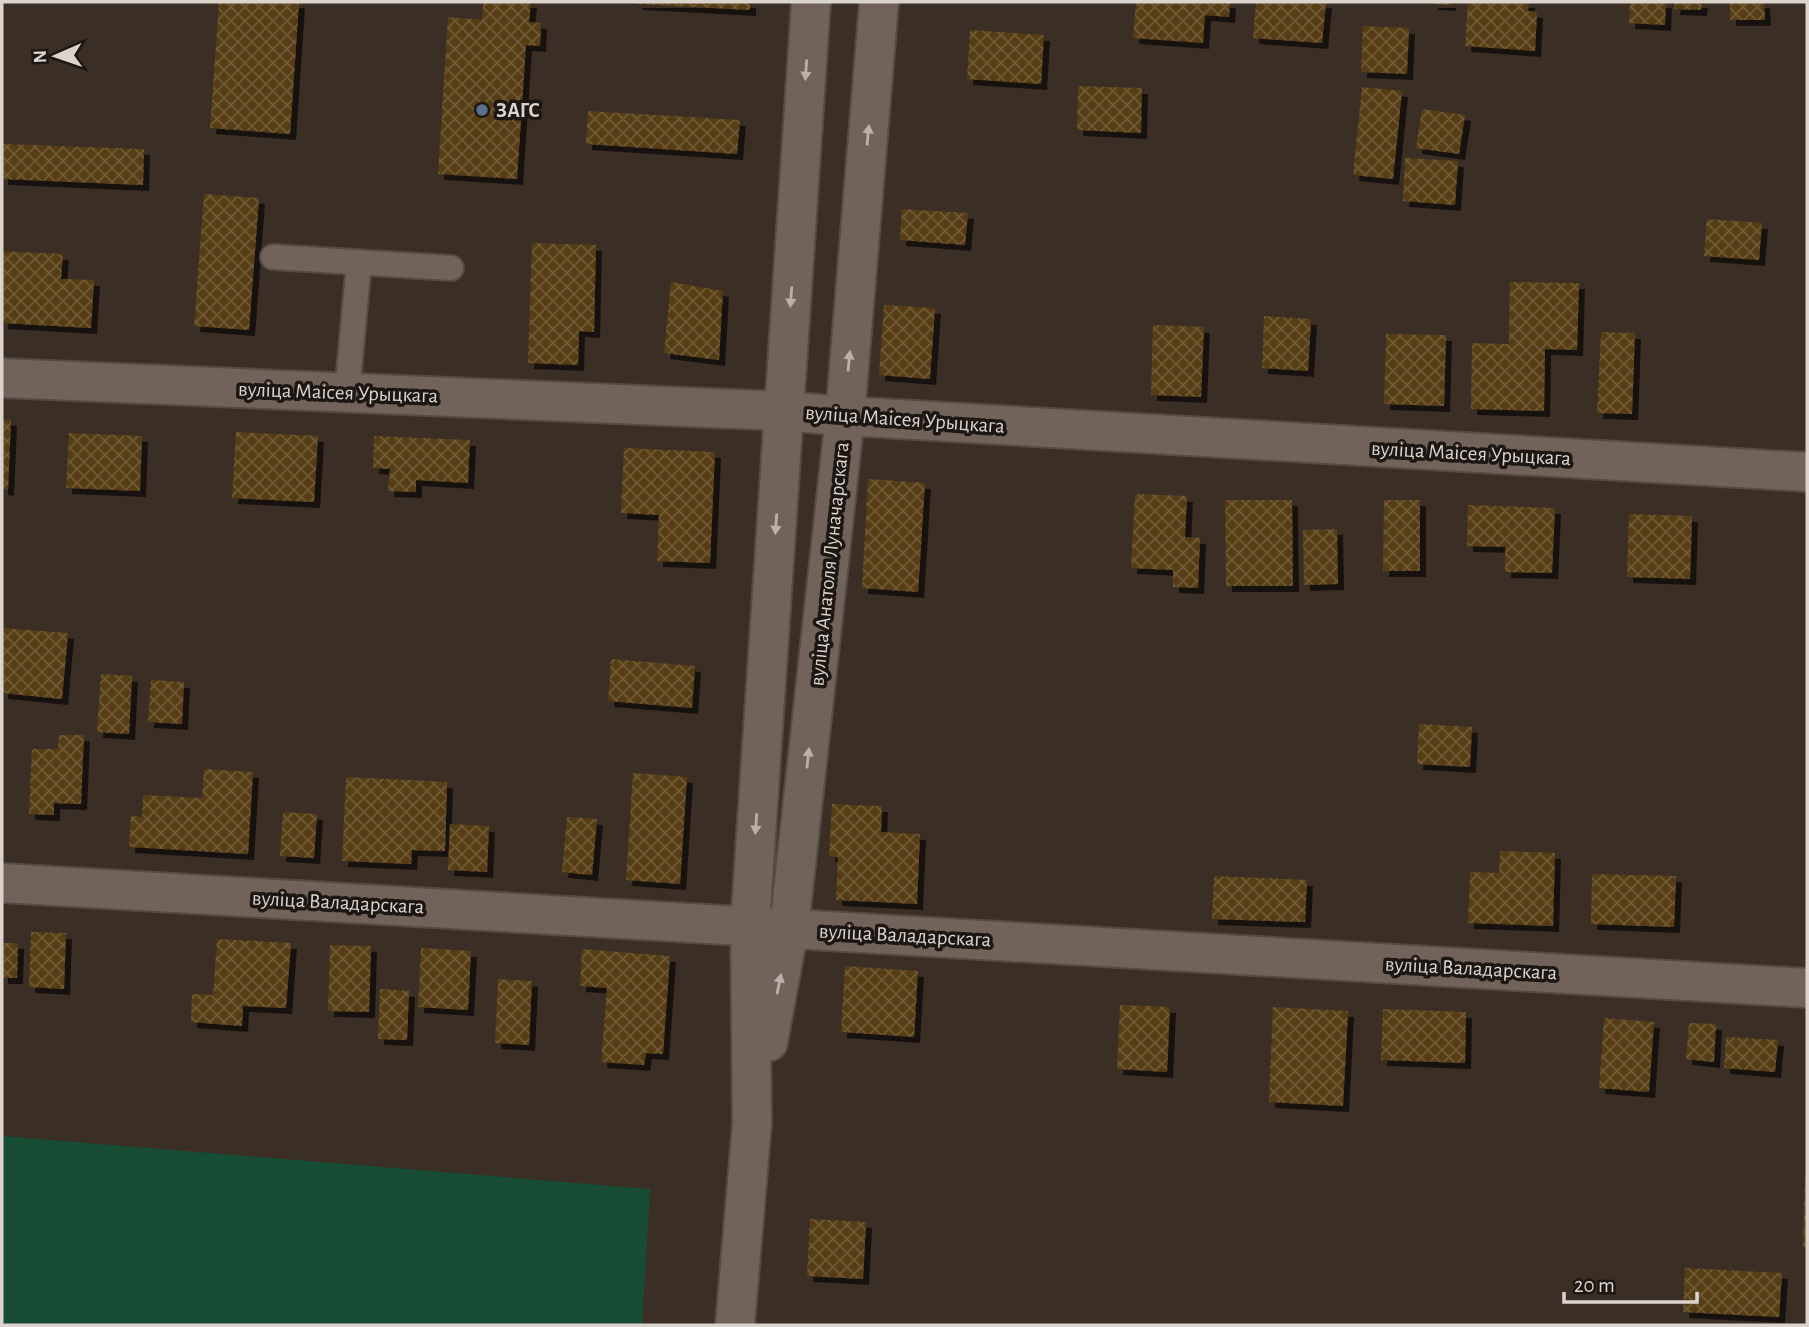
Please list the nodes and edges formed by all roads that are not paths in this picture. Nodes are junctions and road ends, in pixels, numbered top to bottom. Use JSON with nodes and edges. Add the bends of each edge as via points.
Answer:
{"nodes":[{"id":1,"x":811,"y":2,"type":"edge"},
{"id":2,"x":879,"y":2,"type":"edge"},
{"id":3,"x":273,"y":257,"type":"dead end"},
{"id":4,"x":359,"y":262,"type":"junction"},
{"id":5,"x":451,"y":268,"type":"dead end"},
{"id":6,"x":2,"y":378,"type":"edge"},
{"id":7,"x":347,"y":393,"type":"junction"},
{"id":8,"x":783,"y":411,"type":"junction"},
{"id":9,"x":845,"y":416,"type":"junction"},
{"id":10,"x":1807,"y":472,"type":"edge"},
{"id":11,"x":2,"y":883,"type":"edge"},
{"id":12,"x":750,"y":926,"type":"junction"},
{"id":13,"x":789,"y":928,"type":"junction"},
{"id":14,"x":1807,"y":988,"type":"edge"},
{"id":15,"x":752,"y":1123,"type":"junction"},
{"id":16,"x":735,"y":1325,"type":"edge"}],
"edges":[{"from":1,"to":8,"type":"street","name":"вуліца Анатоля Луначарскага","one_way":true},
{"from":9,"to":2,"type":"street","name":"вуліца Анатоля Луначарскага","one_way":true},
{"from":3,"to":4,"type":"lane"},
{"from":4,"to":5,"type":"lane"},
{"from":4,"to":7,"type":"lane"},
{"from":6,"to":7,"type":"street","name":"вуліца Маісея Урыцкага"},
{"from":7,"to":8,"type":"street","name":"вуліца Маісея Урыцкага"},
{"from":8,"to":9,"type":"street","name":"вуліца Маісея Урыцкага"},
{"from":8,"to":12,"type":"street","name":"вуліца Анатоля Луначарскага","one_way":true},
{"from":9,"to":10,"type":"street","name":"вуліца Маісея Урыцкага"},
{"from":13,"to":9,"type":"street","name":"вуліца Анатоля Луначарскага","one_way":true},
{"from":11,"to":12,"type":"street","name":"вуліца Валадарскага"},
{"from":12,"to":13,"type":"street","name":"вуліца Валадарскага"},
{"from":12,"to":15,"type":"street","name":"вуліца Анатоля Луначарскага"},
{"from":13,"to":14,"type":"street","name":"вуліца Валадарскага"},
{"from":15,"to":13,"type":"street","name":"вуліца Анатоля Луначарскага","one_way":true},
{"from":15,"to":16,"type":"street","name":"вуліца Анатоля Луначарскага"}]}
